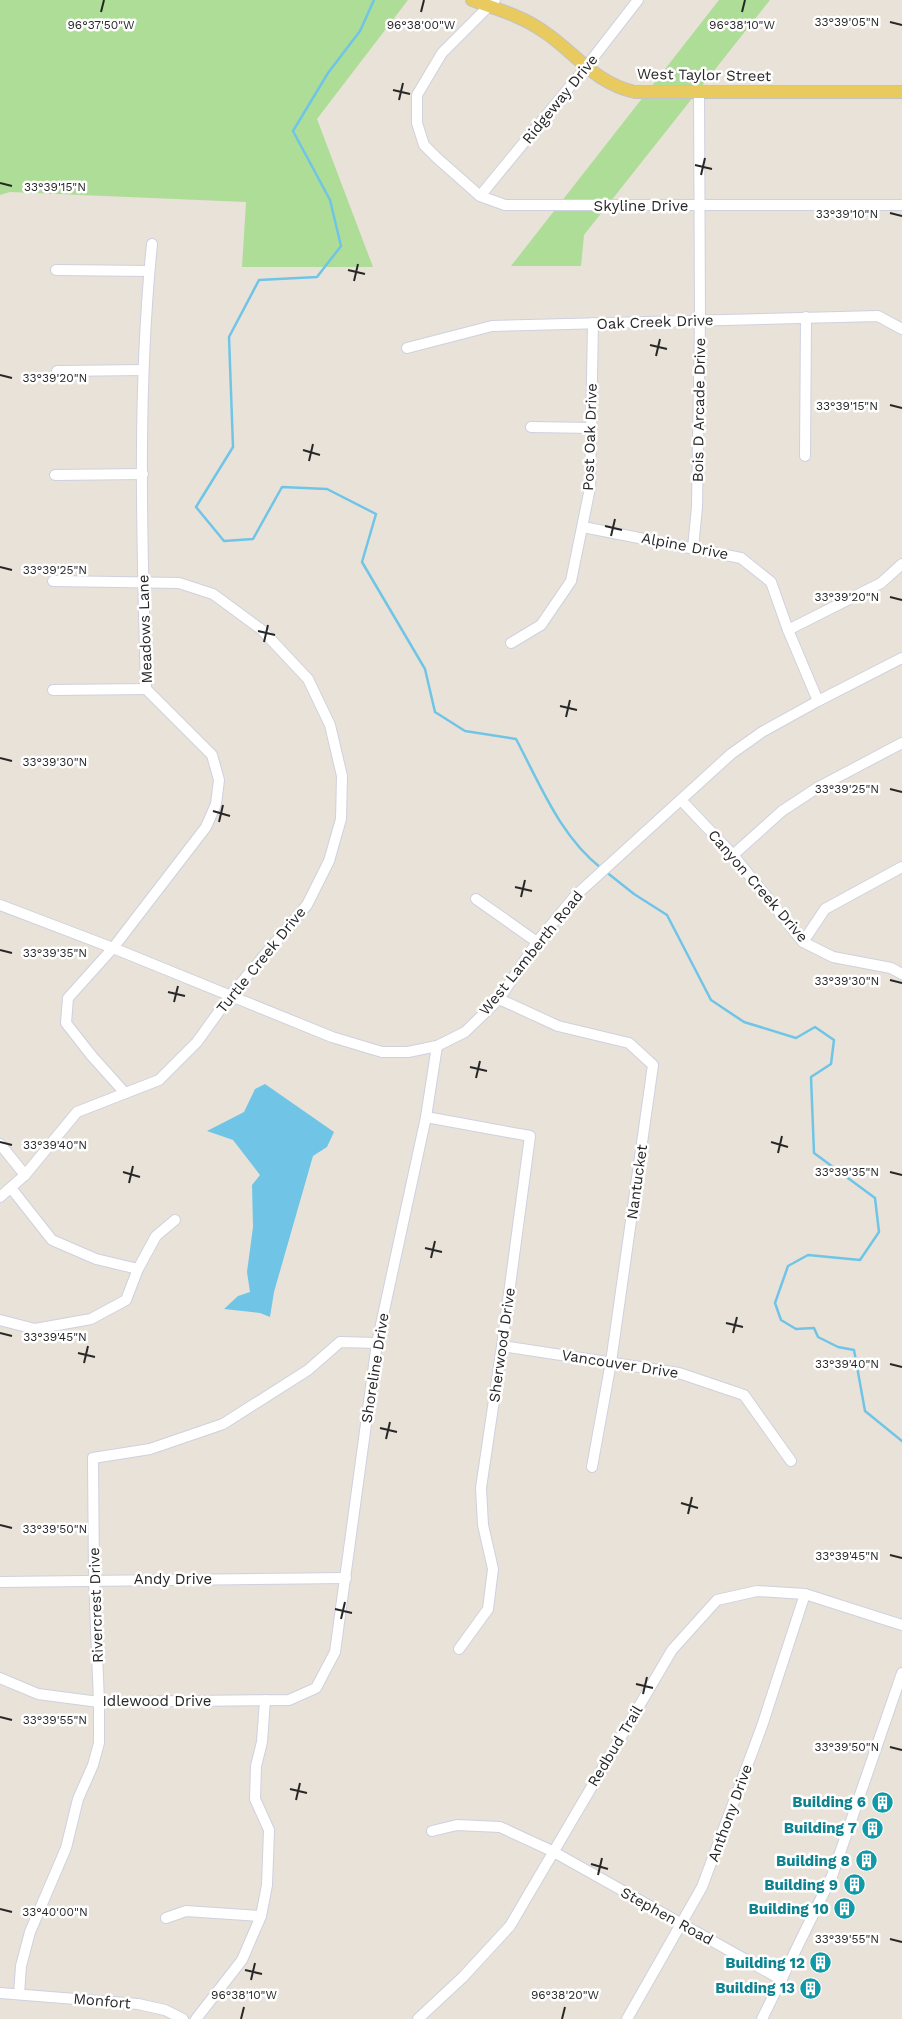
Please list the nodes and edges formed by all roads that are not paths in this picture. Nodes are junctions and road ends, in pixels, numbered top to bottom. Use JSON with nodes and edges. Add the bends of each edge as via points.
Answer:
{"nodes":[{"id":1,"x":472,"y":0,"type":"edge"},
{"id":2,"x":638,"y":0,"type":"edge"},
{"id":3,"x":493,"y":3,"type":"edge"},
{"id":4,"x":586,"y":67,"type":"junction"},
{"id":5,"x":700,"y":92,"type":"junction"},
{"id":6,"x":902,"y":92,"type":"edge"},
{"id":7,"x":480,"y":196,"type":"junction"},
{"id":8,"x":902,"y":205,"type":"edge"},
{"id":9,"x":700,"y":206,"type":"junction"},
{"id":10,"x":152,"y":244,"type":"dead end"},
{"id":11,"x":56,"y":270,"type":"dead end"},
{"id":12,"x":149,"y":271,"type":"junction"},
{"id":13,"x":806,"y":317,"type":"junction"},
{"id":14,"x":700,"y":320,"type":"junction"},
{"id":15,"x":593,"y":323,"type":"junction"},
{"id":16,"x":902,"y":329,"type":"edge"},
{"id":17,"x":407,"y":348,"type":"dead end"},
{"id":18,"x":143,"y":370,"type":"junction"},
{"id":19,"x":57,"y":371,"type":"dead end"},
{"id":20,"x":531,"y":428,"type":"dead end"},
{"id":21,"x":592,"y":428,"type":"junction"},
{"id":22,"x":805,"y":456,"type":"dead end"},
{"id":23,"x":143,"y":474,"type":"junction"},
{"id":24,"x":55,"y":475,"type":"dead end"},
{"id":25,"x":583,"y":527,"type":"junction"},
{"id":26,"x":693,"y":548,"type":"junction"},
{"id":27,"x":902,"y":564,"type":"edge"},
{"id":28,"x":53,"y":581,"type":"dead end"},
{"id":29,"x":144,"y":581,"type":"junction"},
{"id":30,"x":788,"y":630,"type":"junction"},
{"id":31,"x":511,"y":643,"type":"dead end"},
{"id":32,"x":902,"y":658,"type":"edge"},
{"id":33,"x":146,"y":689,"type":"junction"},
{"id":34,"x":53,"y":690,"type":"dead end"},
{"id":35,"x":818,"y":701,"type":"junction"},
{"id":36,"x":902,"y":743,"type":"edge"},
{"id":37,"x":681,"y":800,"type":"junction"},
{"id":38,"x":733,"y":855,"type":"junction"},
{"id":39,"x":902,"y":867,"type":"edge"},
{"id":40,"x":476,"y":900,"type":"dead end"},
{"id":41,"x":0,"y":905,"type":"edge"},
{"id":42,"x":537,"y":942,"type":"junction"},
{"id":43,"x":803,"y":942,"type":"junction"},
{"id":44,"x":113,"y":948,"type":"junction"},
{"id":45,"x":902,"y":974,"type":"edge"},
{"id":46,"x":230,"y":996,"type":"junction"},
{"id":47,"x":499,"y":999,"type":"junction"},
{"id":48,"x":437,"y":1046,"type":"junction"},
{"id":49,"x":125,"y":1093,"type":"junction"},
{"id":50,"x":426,"y":1117,"type":"junction"},
{"id":51,"x":0,"y":1144,"type":"edge"},
{"id":52,"x":25,"y":1175,"type":"junction"},
{"id":53,"x":11,"y":1188,"type":"junction"},
{"id":54,"x":0,"y":1197,"type":"edge"},
{"id":55,"x":176,"y":1220,"type":"dead end"},
{"id":56,"x":138,"y":1269,"type":"junction"},
{"id":57,"x":0,"y":1320,"type":"edge"},
{"id":58,"x":377,"y":1343,"type":"junction"},
{"id":59,"x":502,"y":1346,"type":"junction"},
{"id":60,"x":611,"y":1362,"type":"junction"},
{"id":61,"x":792,"y":1461,"type":"dead end"},
{"id":62,"x":592,"y":1467,"type":"dead end"},
{"id":63,"x":346,"y":1578,"type":"junction"},
{"id":64,"x":94,"y":1579,"type":"junction"},
{"id":65,"x":0,"y":1582,"type":"edge"},
{"id":66,"x":805,"y":1594,"type":"junction"},
{"id":67,"x":902,"y":1624,"type":"edge"},
{"id":68,"x":459,"y":1649,"type":"dead end"},
{"id":69,"x":902,"y":1673,"type":"edge"},
{"id":70,"x":0,"y":1678,"type":"edge"},
{"id":71,"x":316,"y":1688,"type":"joint"},
{"id":72,"x":265,"y":1700,"type":"junction"},
{"id":73,"x":99,"y":1702,"type":"junction"},
{"id":74,"x":432,"y":1831,"type":"dead end"},
{"id":75,"x":552,"y":1851,"type":"junction"},
{"id":76,"x":261,"y":1916,"type":"junction"},
{"id":77,"x":166,"y":1918,"type":"dead end"},
{"id":78,"x":682,"y":1924,"type":"junction"},
{"id":79,"x":782,"y":1980,"type":"junction"},
{"id":80,"x":0,"y":1993,"type":"edge"},
{"id":81,"x":19,"y":1994,"type":"junction"},
{"id":82,"x":183,"y":2019,"type":"edge"},
{"id":83,"x":196,"y":2019,"type":"edge"},
{"id":84,"x":418,"y":2019,"type":"edge"},
{"id":85,"x":627,"y":2019,"type":"edge"},
{"id":86,"x":762,"y":2019,"type":"edge"}],
"edges":[{"from":1,"to":3,"type":"main road","name":"West Taylor Street"},
{"from":2,"to":4,"type":"street","name":"Ridgeway Drive"},
{"from":3,"to":4,"type":"main road","name":"West Taylor Street","via":[[543,30]]},
{"from":3,"to":7,"type":"street","name":"Skyline Drive","via":[[442,53],[417,94],[417,123],[424,145]]},
{"from":4,"to":5,"type":"main road","name":"West Taylor Street","via":[[602,80],[634,92]]},
{"from":4,"to":7,"type":"street","name":"Ridgeway Drive"},
{"from":5,"to":6,"type":"main road","name":"West Taylor Street"},
{"from":5,"to":9,"type":"street","name":"Bois D Arcade Drive"},
{"from":7,"to":9,"type":"street","name":"Skyline Drive","via":[[505,205]]},
{"from":8,"to":9,"type":"street","name":"Skyline Drive"},
{"from":9,"to":14,"type":"street","name":"Bois D Arcade Drive"},
{"from":10,"to":12,"type":"street","name":"Meadows Lane"},
{"from":11,"to":12,"type":"street"},
{"from":12,"to":18,"type":"street","name":"Meadows Lane"},
{"from":13,"to":14,"type":"street","name":"Oak Creek Drive"},
{"from":13,"to":16,"type":"street","name":"Oak Creek Drive","via":[[878,316]]},
{"from":13,"to":22,"type":"street"},
{"from":14,"to":15,"type":"street","name":"Oak Creek Drive"},
{"from":14,"to":26,"type":"street","name":"Bois D Arcade Drive","via":[[697,507]]},
{"from":15,"to":17,"type":"street","name":"Oak Creek Drive","via":[[492,326]]},
{"from":15,"to":21,"type":"street","name":"Post Oak Drive"},
{"from":18,"to":19,"type":"street"},
{"from":18,"to":23,"type":"street","name":"Meadows Lane"},
{"from":20,"to":21,"type":"street"},
{"from":21,"to":25,"type":"street","name":"Post Oak Drive","via":[[590,488]]},
{"from":23,"to":24,"type":"street"},
{"from":23,"to":29,"type":"street","name":"Meadows Lane"},
{"from":25,"to":26,"type":"street","name":"Alpine Drive"},
{"from":25,"to":31,"type":"street","name":"Post Oak Drive","via":[[570,582],[541,625]]},
{"from":26,"to":30,"type":"street","name":"Alpine Drive","via":[[741,558],[771,582]]},
{"from":27,"to":30,"type":"street","via":[[881,583]]},
{"from":28,"to":29,"type":"street","name":"Turtle Creek Drive"},
{"from":29,"to":33,"type":"street","name":"Meadows Lane"},
{"from":29,"to":46,"type":"street","name":"Turtle Creek Drive","via":[[179,582],[213,594],[262,630],[308,679],[330,725],[339,758],[342,776],[340,819],[329,861],[306,905]]},
{"from":30,"to":35,"type":"street","name":"Alpine Drive"},
{"from":32,"to":35,"type":"street","name":"West Lamberth Road"},
{"from":33,"to":34,"type":"street"},
{"from":33,"to":44,"type":"street","name":"Meadows Lane","via":[[212,755],[219,780],[216,804],[206,827]]},
{"from":35,"to":37,"type":"street","name":"West Lamberth Road","via":[[762,732],[731,754]]},
{"from":36,"to":38,"type":"street","via":[[817,788],[782,811]]},
{"from":37,"to":38,"type":"street","name":"Canyon Creek Drive"},
{"from":37,"to":42,"type":"street","name":"West Lamberth Road","via":[[576,896]]},
{"from":38,"to":43,"type":"street","name":"Canyon Creek Drive"},
{"from":39,"to":43,"type":"street","via":[[825,909]]},
{"from":40,"to":42,"type":"street"},
{"from":41,"to":44,"type":"street","name":"West Lamberth Road"},
{"from":42,"to":47,"type":"street","name":"West Lamberth Road"},
{"from":43,"to":45,"type":"street","name":"Canyon Creek Drive","via":[[833,957],[891,968]]},
{"from":44,"to":46,"type":"street","name":"West Lamberth Road"},
{"from":44,"to":49,"type":"street","name":"Meadows Lane","via":[[68,998],[66,1022]]},
{"from":46,"to":48,"type":"street","name":"West Lamberth Road","via":[[332,1037],[382,1052],[408,1052]]},
{"from":46,"to":49,"type":"street","name":"Turtle Creek Drive","via":[[197,1042],[159,1080]]},
{"from":47,"to":48,"type":"street","name":"West Lamberth Road","via":[[465,1032]]},
{"from":47,"to":60,"type":"street","name":"Nantucket","via":[[558,1026],[629,1043],[653,1066]]},
{"from":48,"to":50,"type":"street","name":"Shoreline Drive"},
{"from":49,"to":52,"type":"street","name":"Turtle Creek Drive","via":[[77,1112]]},
{"from":50,"to":58,"type":"street","name":"Shoreline Drive"},
{"from":50,"to":59,"type":"street","name":"Sherwood Drive","via":[[530,1136]]},
{"from":51,"to":52,"type":"street"},
{"from":52,"to":53,"type":"street","name":"Turtle Creek Drive"},
{"from":53,"to":54,"type":"street","name":"Turtle Creek Drive"},
{"from":53,"to":56,"type":"street","via":[[52,1240],[96,1259]]},
{"from":55,"to":56,"type":"street","via":[[156,1236]]},
{"from":56,"to":57,"type":"street","via":[[126,1300],[91,1318],[35,1329]]},
{"from":58,"to":63,"type":"street","name":"Shoreline Drive"},
{"from":58,"to":64,"type":"street","name":"Rivercrest Drive","via":[[340,1342],[308,1370],[223,1424],[150,1449],[93,1458]]},
{"from":59,"to":60,"type":"street","name":"Vancouver Drive"},
{"from":59,"to":68,"type":"street","name":"Sherwood Drive","via":[[481,1488],[483,1525],[493,1569],[488,1608]]},
{"from":60,"to":61,"type":"street","name":"Vancouver Drive","via":[[679,1373],[744,1395]]},
{"from":60,"to":62,"type":"street","name":"Nantucket"},
{"from":63,"to":64,"type":"street","name":"Andy Drive"},
{"from":63,"to":71,"type":"street","name":"Shoreline Drive","via":[[335,1652]]},
{"from":64,"to":65,"type":"street","name":"Andy Drive"},
{"from":64,"to":73,"type":"street","name":"Rivercrest Drive"},
{"from":66,"to":67,"type":"street","name":"Redbud Trail"},
{"from":66,"to":75,"type":"street","name":"Redbud Trail","via":[[757,1591],[717,1600],[672,1650]]},
{"from":66,"to":78,"type":"street","name":"Anthony Drive","via":[[762,1726],[705,1878]]},
{"from":69,"to":79,"type":"street","via":[[832,1876]]},
{"from":70,"to":73,"type":"street","name":"Idlewood Drive","via":[[38,1694]]},
{"from":71,"to":72,"type":"street","name":"Idlewood Drive","via":[[289,1700]]},
{"from":72,"to":73,"type":"street","name":"Idlewood Drive"},
{"from":72,"to":76,"type":"street","via":[[255,1791],[255,1799],[269,1830],[267,1885]]},
{"from":73,"to":81,"type":"street","name":"Rivercrest Drive","via":[[99,1743],[93,1765],[78,1798],[66,1848],[30,1932],[21,1966]]},
{"from":74,"to":75,"type":"street","name":"Stephen Road","via":[[457,1825],[500,1827]]},
{"from":75,"to":78,"type":"street","name":"Stephen Road"},
{"from":75,"to":84,"type":"street","name":"Redbud Trail","via":[[510,1926]]},
{"from":76,"to":77,"type":"street","via":[[186,1911]]},
{"from":76,"to":83,"type":"street","via":[[242,1960]]},
{"from":78,"to":79,"type":"street","name":"Stephen Road"},
{"from":78,"to":85,"type":"street","name":"Anthony Drive"},
{"from":79,"to":86,"type":"street"},
{"from":80,"to":81,"type":"street","name":"Monfort"},
{"from":81,"to":82,"type":"street","name":"Monfort","via":[[152,2006]]}]}
